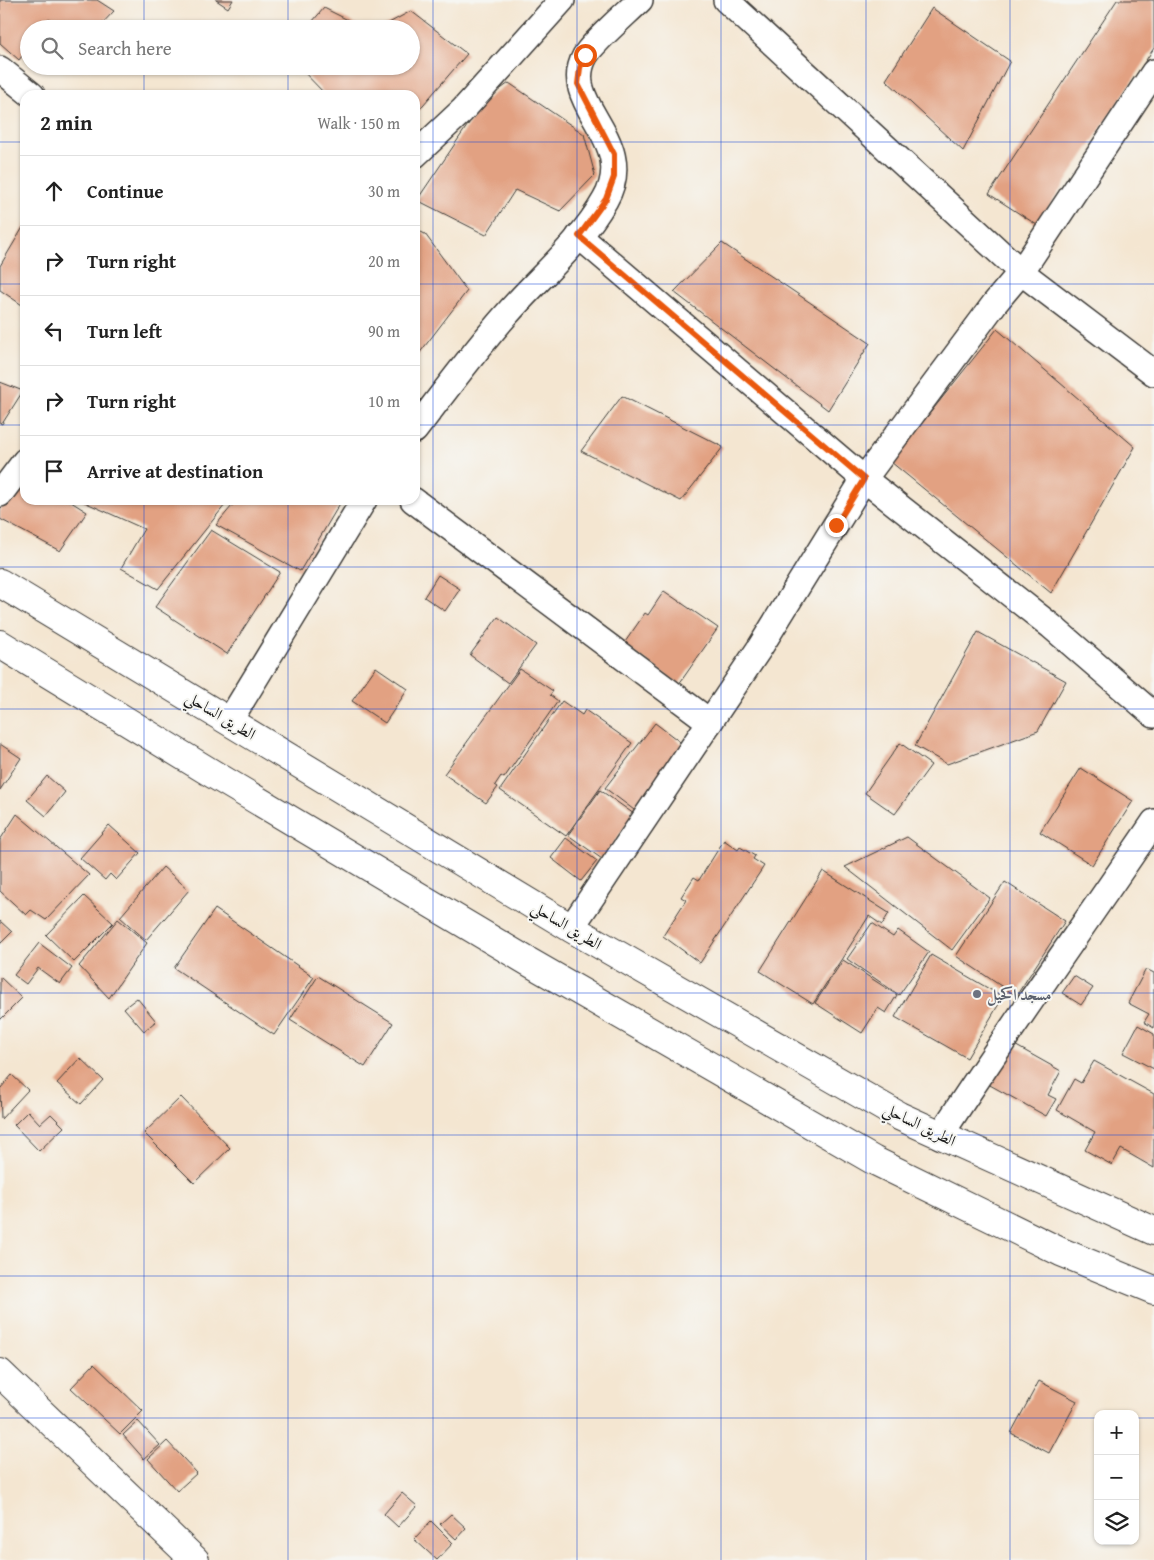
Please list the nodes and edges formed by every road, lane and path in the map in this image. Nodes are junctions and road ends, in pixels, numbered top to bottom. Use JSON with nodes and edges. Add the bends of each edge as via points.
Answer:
{"nodes":[{"id":1,"x":562,"y":0,"type":"edge"},
{"id":2,"x":640,"y":0,"type":"edge"},
{"id":3,"x":726,"y":0,"type":"edge"},
{"id":4,"x":0,"y":69,"type":"edge"},
{"id":5,"x":1154,"y":72,"type":"edge"},
{"id":6,"x":26,"y":90,"type":"edge"},
{"id":7,"x":420,"y":149,"type":"edge"},
{"id":8,"x":579,"y":236,"type":"junction"},
{"id":9,"x":1021,"y":272,"type":"junction"},
{"id":10,"x":1154,"y":373,"type":"edge"},
{"id":11,"x":420,"y":424,"type":"edge"},
{"id":12,"x":20,"y":468,"type":"edge"},
{"id":13,"x":864,"y":479,"type":"junction"},
{"id":14,"x":0,"y":494,"type":"edge"},
{"id":15,"x":361,"y":505,"type":"edge"},
{"id":16,"x":419,"y":505,"type":"edge"},
{"id":17,"x":0,"y":583,"type":"edge"},
{"id":18,"x":0,"y":644,"type":"edge"},
{"id":19,"x":1154,"y":715,"type":"edge"},
{"id":20,"x":230,"y":720,"type":"junction"},
{"id":21,"x":710,"y":722,"type":"junction"},
{"id":22,"x":1154,"y":822,"type":"edge"},
{"id":23,"x":571,"y":928,"type":"junction"},
{"id":24,"x":940,"y":1136,"type":"junction"},
{"id":25,"x":1153,"y":1228,"type":"edge"},
{"id":26,"x":1154,"y":1290,"type":"edge"},
{"id":27,"x":0,"y":1374,"type":"edge"},
{"id":28,"x":195,"y":1560,"type":"edge"}],
"edges":[{"from":1,"to":7,"type":"street","via":[[462,111]]},
{"from":2,"to":8,"type":"street","via":[[585,55],[580,68],[578,84],[614,154],[614,177],[606,199]]},
{"from":3,"to":9,"type":"street"},
{"from":4,"to":6,"type":"street"},
{"from":5,"to":9,"type":"street"},
{"from":8,"to":11,"type":"street","via":[[506,315]]},
{"from":8,"to":13,"type":"street"},
{"from":9,"to":10,"type":"street"},
{"from":9,"to":13,"type":"street"},
{"from":12,"to":14,"type":"street"},
{"from":13,"to":19,"type":"street","via":[[1051,626]]},
{"from":13,"to":21,"type":"street"},
{"from":15,"to":20,"type":"street"},
{"from":16,"to":21,"type":"street"},
{"from":17,"to":20,"type":"main road","name":"الطريق الساحلي"},
{"from":18,"to":26,"type":"main road","via":[[221,780],[520,957],[873,1160],[1061,1252]]},
{"from":20,"to":23,"type":"main road","name":"الطريق الساحلي"},
{"from":21,"to":23,"type":"street"},
{"from":22,"to":24,"type":"street"},
{"from":23,"to":24,"type":"main road","name":"الطريق الساحلي","via":[[899,1116]]},
{"from":24,"to":25,"type":"main road","name":"الطريق الساحلي"},
{"from":27,"to":28,"type":"main road"}]}
